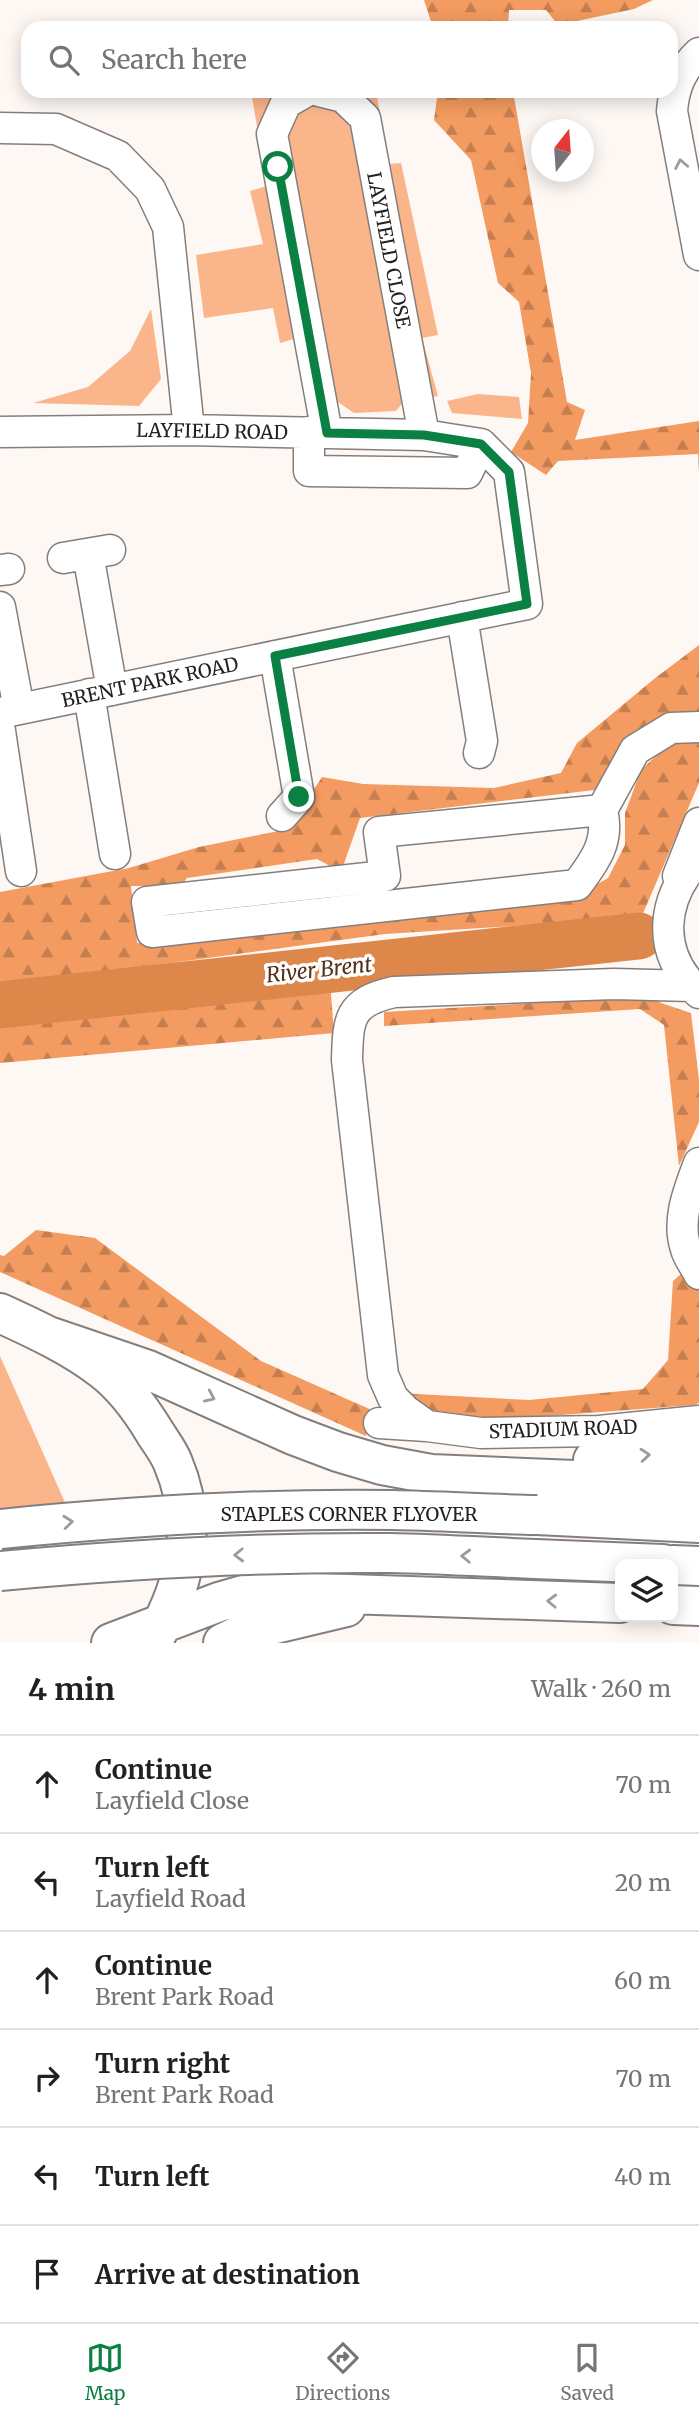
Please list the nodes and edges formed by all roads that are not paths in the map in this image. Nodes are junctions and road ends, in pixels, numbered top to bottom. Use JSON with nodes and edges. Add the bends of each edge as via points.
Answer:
{"nodes":[{"id":1,"x":699,"y":53,"type":"edge"},
{"id":2,"x":678,"y":81,"type":"edge"},
{"id":3,"x":295,"y":98,"type":"edge"},
{"id":4,"x":344,"y":98,"type":"edge"},
{"id":5,"x":674,"y":98,"type":"edge"},
{"id":6,"x":0,"y":128,"type":"edge"},
{"id":7,"x":699,"y":255,"type":"edge"},
{"id":8,"x":189,"y":430,"type":"junction"},
{"id":9,"x":0,"y":432,"type":"edge"},
{"id":10,"x":318,"y":433,"type":"junction"},
{"id":11,"x":424,"y":435,"type":"junction"},
{"id":12,"x":481,"y":444,"type":"junction"},
{"id":13,"x":87,"y":554,"type":"dead end"},
{"id":14,"x":0,"y":607,"type":"edge"},
{"id":15,"x":462,"y":617,"type":"junction"},
{"id":16,"x":275,"y":656,"type":"junction"},
{"id":17,"x":101,"y":692,"type":"junction"},
{"id":18,"x":10,"y":711,"type":"edge"},
{"id":19,"x":699,"y":727,"type":"edge"},
{"id":20,"x":0,"y":731,"type":"edge"},
{"id":21,"x":479,"y":753,"type":"dead end"},
{"id":22,"x":602,"y":810,"type":"junction"},
{"id":23,"x":282,"y":816,"type":"dead end"},
{"id":24,"x":699,"y":823,"type":"edge"},
{"id":25,"x":116,"y":854,"type":"dead end"},
{"id":26,"x":699,"y":858,"type":"edge"},
{"id":27,"x":21,"y":871,"type":"dead end"},
{"id":28,"x":671,"y":900,"type":"junction"},
{"id":29,"x":668,"y":930,"type":"junction"},
{"id":30,"x":614,"y":984,"type":"junction"},
{"id":31,"x":696,"y":989,"type":"edge"},
{"id":32,"x":696,"y":1179,"type":"edge"},
{"id":33,"x":699,"y":1274,"type":"edge"},
{"id":34,"x":0,"y":1286,"type":"edge"},
{"id":35,"x":0,"y":1313,"type":"edge"},
{"id":36,"x":51,"y":1337,"type":"junction"},
{"id":37,"x":148,"y":1370,"type":"junction"},
{"id":38,"x":699,"y":1422,"type":"edge"},
{"id":39,"x":379,"y":1423,"type":"dead end"},
{"id":40,"x":428,"y":1426,"type":"junction"},
{"id":41,"x":699,"y":1448,"type":"edge"},
{"id":42,"x":431,"y":1474,"type":"junction"},
{"id":43,"x":699,"y":1485,"type":"edge"},
{"id":44,"x":699,"y":1522,"type":"edge"},
{"id":45,"x":0,"y":1529,"type":"edge"},
{"id":46,"x":615,"y":1562,"type":"edge"},
{"id":47,"x":678,"y":1565,"type":"edge"},
{"id":48,"x":699,"y":1566,"type":"edge"},
{"id":49,"x":0,"y":1571,"type":"edge"},
{"id":50,"x":392,"y":1595,"type":"junction"},
{"id":51,"x":615,"y":1604,"type":"edge"},
{"id":52,"x":678,"y":1605,"type":"edge"},
{"id":53,"x":699,"y":1606,"type":"edge"},
{"id":54,"x":157,"y":1634,"type":"edge"},
{"id":55,"x":111,"y":1643,"type":"edge"},
{"id":56,"x":223,"y":1643,"type":"edge"}],
"edges":[{"from":2,"to":1,"type":"street","one_way":true},
{"from":3,"to":10,"type":"street","via":[[286,103],[272,134]]},
{"from":4,"to":11,"type":"street","name":"LAYFIELD CLOSE","via":[[365,118]]},
{"from":7,"to":5,"type":"street","one_way":true,"via":[[672,111]]},
{"from":6,"to":8,"type":"street","via":[[56,129],[118,156],[150,189],[168,227]]},
{"from":8,"to":9,"type":"street","name":"LAYFIELD ROAD"},
{"from":8,"to":10,"type":"street","name":"LAYFIELD ROAD"},
{"from":10,"to":11,"type":"street","name":"LAYFIELD ROAD"},
{"from":10,"to":12,"type":"street","via":[[309,471],[467,473]]},
{"from":11,"to":12,"type":"street"},
{"from":12,"to":15,"type":"street","name":"BRENT PARK ROAD","via":[[509,472],[527,604]]},
{"from":13,"to":17,"type":"street"},
{"from":14,"to":18,"type":"street"},
{"from":15,"to":16,"type":"street","name":"BRENT PARK ROAD"},
{"from":15,"to":21,"type":"street","via":[[482,741]]},
{"from":16,"to":17,"type":"street","name":"BRENT PARK ROAD"},
{"from":16,"to":23,"type":"street","via":[[299,797]]},
{"from":17,"to":18,"type":"street","name":"BRENT PARK ROAD"},
{"from":17,"to":25,"type":"street"},
{"from":19,"to":22,"type":"street","via":[[671,728],[635,750]]},
{"from":20,"to":27,"type":"street"},
{"from":22,"to":22,"type":"street","via":[[379,832],[386,876],[147,902],[152,932],[577,884],[597,858],[606,826]]},
{"from":24,"to":28,"type":"street"},
{"from":26,"to":28,"type":"street","via":[[683,875]]},
{"from":28,"to":29,"type":"street"},
{"from":29,"to":30,"type":"street","via":[[646,967]]},
{"from":29,"to":31,"type":"street","via":[[680,970]]},
{"from":30,"to":31,"type":"street"},
{"from":30,"to":40,"type":"street","name":"STADIUM ROAD","via":[[394,992],[372,997],[351,1018],[347,1060],[383,1375],[393,1398]]},
{"from":32,"to":33,"type":"street","via":[[682,1222],[686,1249]]},
{"from":34,"to":37,"type":"highway","via":[[62,1316]]},
{"from":35,"to":36,"type":"highway"},
{"from":36,"to":37,"type":"highway"},
{"from":36,"to":54,"type":"highway","via":[[103,1370],[132,1398],[173,1462],[188,1534],[174,1601]]},
{"from":37,"to":42,"type":"highway","one_way":true,"via":[[316,1444],[382,1465]]},
{"from":38,"to":40,"type":"street","name":"STADIUM ROAD","via":[[599,1431],[481,1433]]},
{"from":39,"to":40,"type":"street","name":"STADIUM ROAD"},
{"from":42,"to":41,"type":"highway","one_way":true},
{"from":42,"to":43,"type":"highway"},
{"from":45,"to":44,"type":"highway","name":"STAPLES CORNER FLYOVER","one_way":true,"bridge":true,"via":[[97,1519],[391,1510]]},
{"from":46,"to":49,"type":"highway","name":"STAPLES CORNER FLYOVER","one_way":true,"bridge":true,"via":[[390,1553],[244,1555]]},
{"from":47,"to":48,"type":"highway"},
{"from":51,"to":50,"type":"highway","one_way":true},
{"from":50,"to":54,"type":"highway","via":[[250,1592],[219,1602]]},
{"from":50,"to":56,"type":"highway","via":[[250,1630]]},
{"from":52,"to":53,"type":"highway"},
{"from":54,"to":55,"type":"highway"}]}
